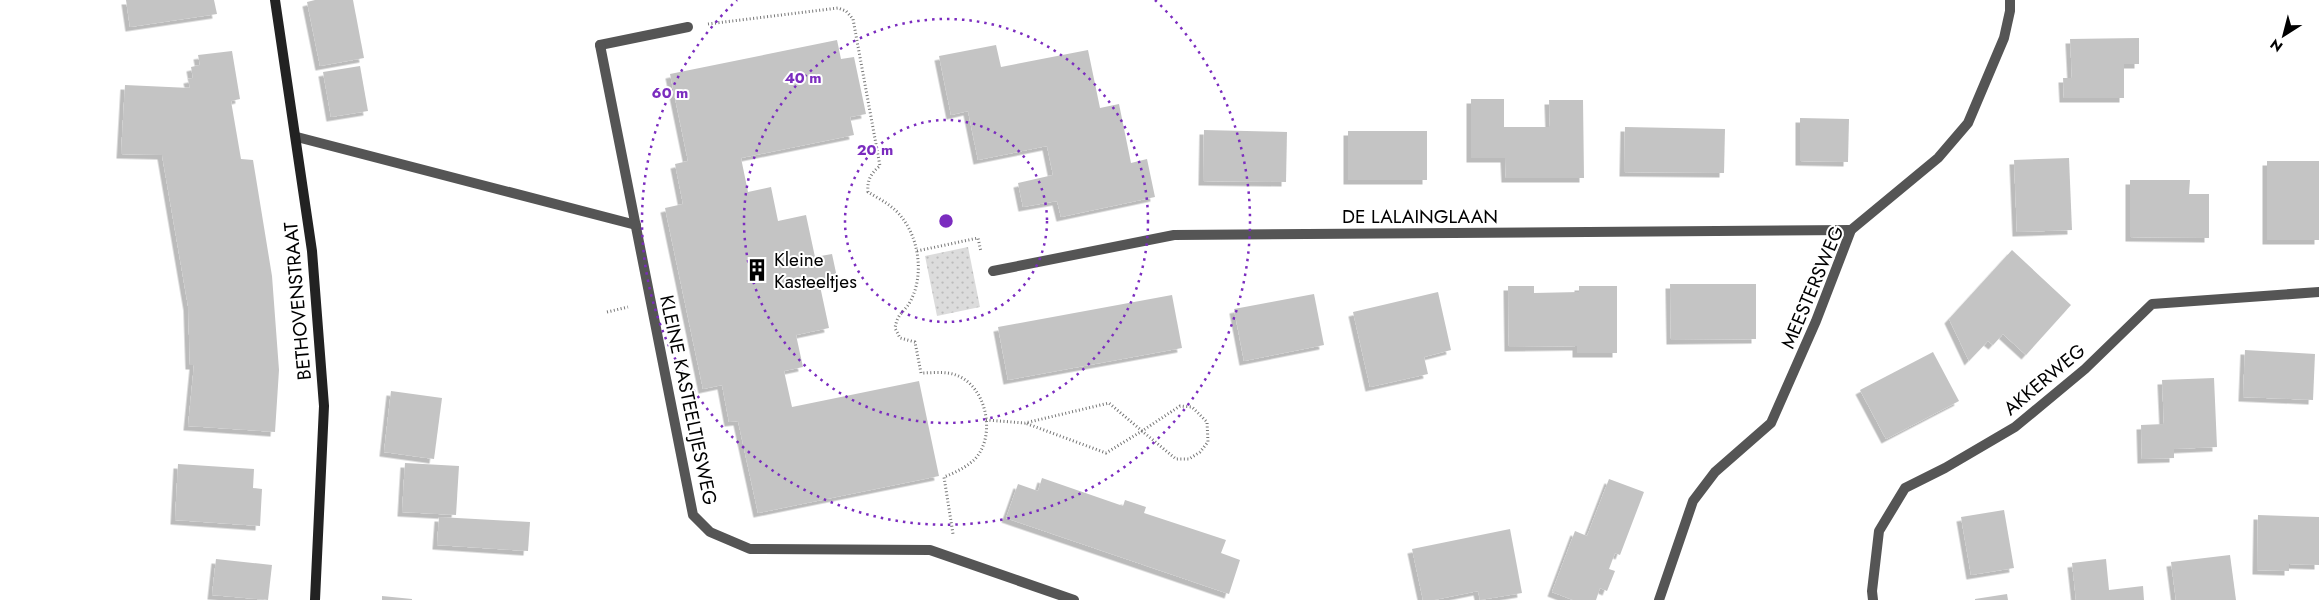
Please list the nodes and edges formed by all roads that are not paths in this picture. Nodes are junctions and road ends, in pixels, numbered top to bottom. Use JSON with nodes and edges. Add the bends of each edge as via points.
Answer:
{"nodes":[{"id":1,"x":275,"y":0,"type":"edge"},
{"id":2,"x":2010,"y":0,"type":"edge"},
{"id":3,"x":688,"y":27,"type":"road end"},
{"id":4,"x":297,"y":137,"type":"junction"},
{"id":5,"x":636,"y":225,"type":"junction"},
{"id":6,"x":1851,"y":230,"type":"junction"},
{"id":7,"x":993,"y":271,"type":"road end"},
{"id":8,"x":2319,"y":292,"type":"edge"},
{"id":9,"x":315,"y":600,"type":"edge"},
{"id":10,"x":1074,"y":600,"type":"edge"},
{"id":11,"x":1659,"y":600,"type":"edge"},
{"id":12,"x":1873,"y":600,"type":"edge"}],
"edges":[{"from":1,"to":4,"type":"main road","name":"BETHOVENSTRAAT"},
{"from":2,"to":6,"type":"street","name":"MEESTERSWEG","via":[[2004,38],[1968,123],[1938,158]]},
{"from":3,"to":5,"type":"street","name":"KLEINE KASTEELTJESWEG","via":[[600,46]]},
{"from":4,"to":5,"type":"street"},
{"from":4,"to":9,"type":"main road","name":"BETHOVENSTRAAT","via":[[312,251],[324,406]]},
{"from":5,"to":10,"type":"street","name":"KLEINE KASTEELTJESWEG","via":[[693,515],[710,532],[750,549],[930,550]]},
{"from":6,"to":7,"type":"street","name":"DE LALAINGLAAN","via":[[1174,235]]},
{"from":6,"to":11,"type":"street","name":"MEESTERSWEG","via":[[1816,321],[1771,423],[1715,472],[1693,501]]},
{"from":8,"to":12,"type":"street","name":"AKKERWEG","via":[[2152,304],[2085,368],[2015,427],[1905,488],[1879,531]]}]}
